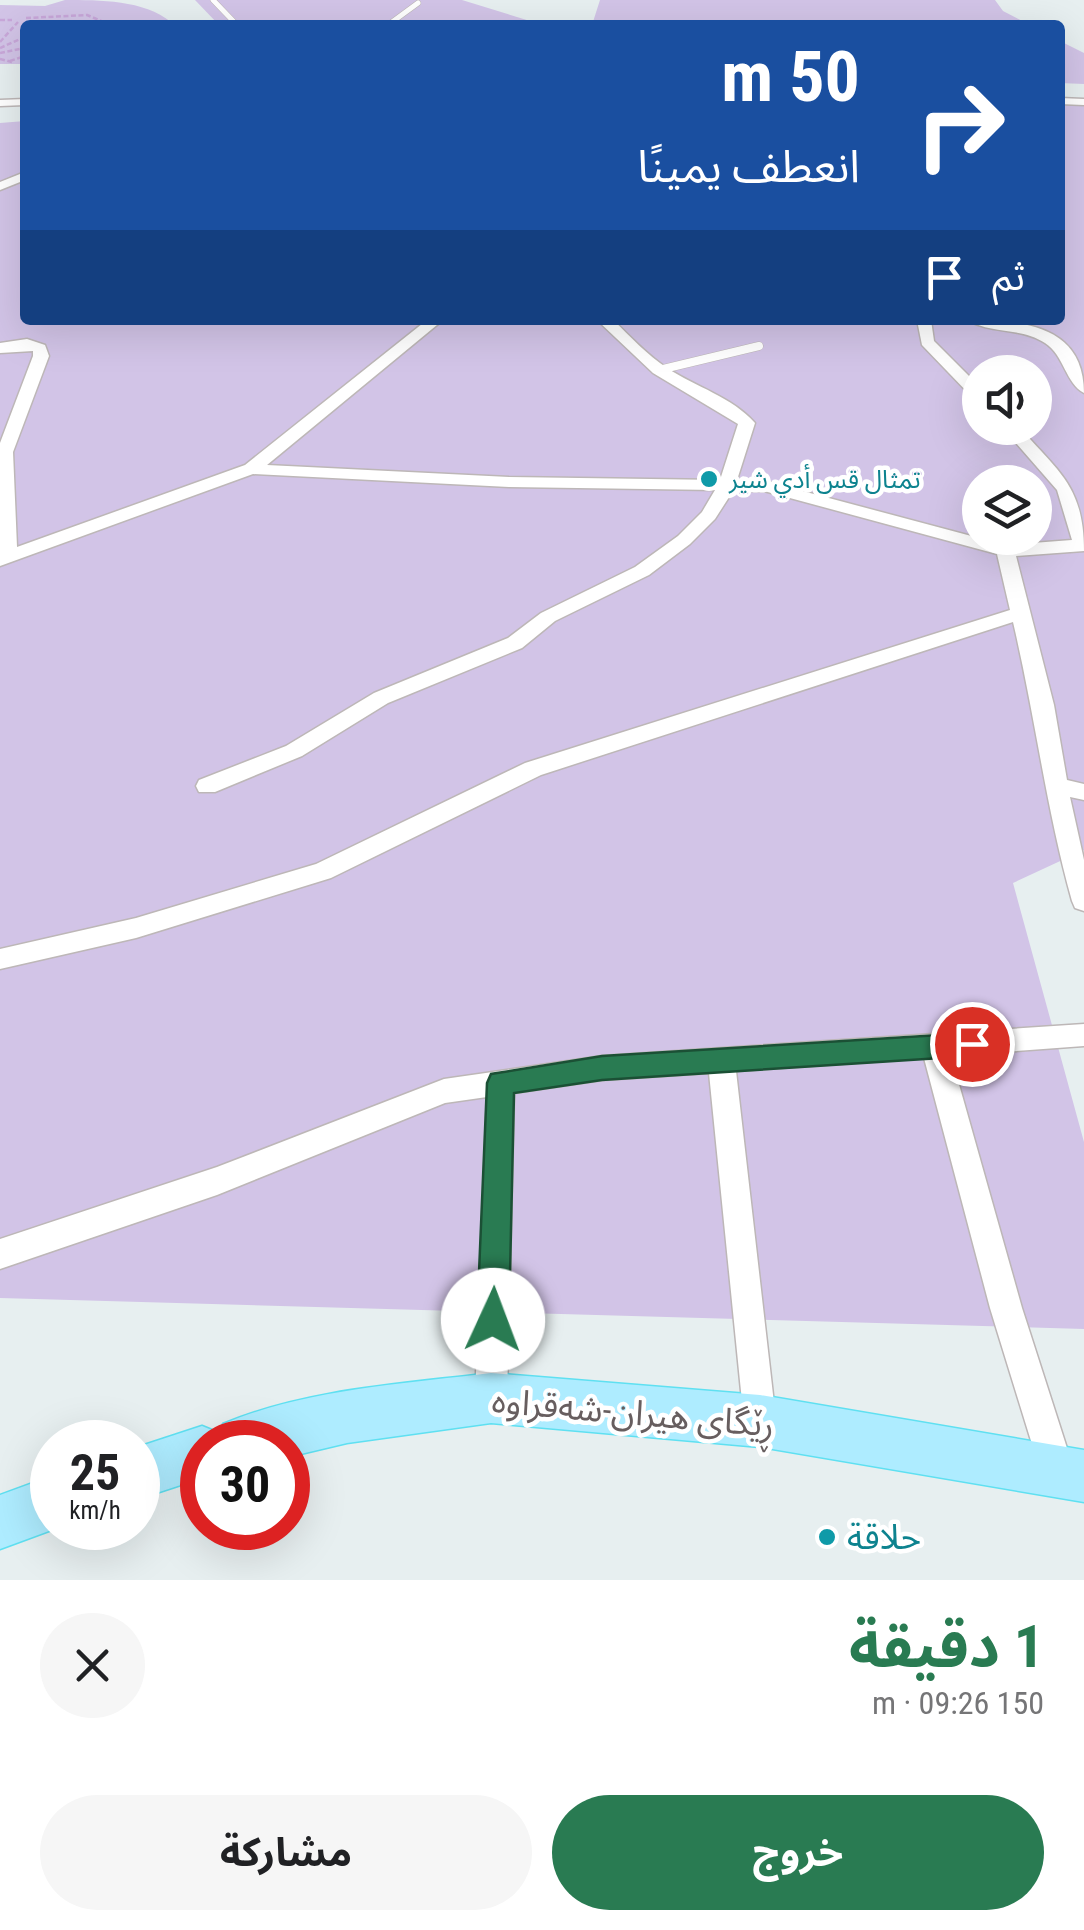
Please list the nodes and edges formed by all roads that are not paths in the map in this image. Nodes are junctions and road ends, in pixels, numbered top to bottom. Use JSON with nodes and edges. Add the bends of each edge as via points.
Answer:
{"nodes":[{"id":1,"x":213,"y":0,"type":"edge"},
{"id":2,"x":418,"y":4,"type":"dead end"},
{"id":3,"x":232,"y":20,"type":"edge"},
{"id":4,"x":395,"y":20,"type":"edge"},
{"id":5,"x":430,"y":325,"type":"edge"},
{"id":6,"x":610,"y":325,"type":"edge"},
{"id":7,"x":925,"y":325,"type":"edge"},
{"id":8,"x":1012,"y":325,"type":"edge"},
{"id":9,"x":759,"y":346,"type":"dead end"},
{"id":10,"x":0,"y":348,"type":"edge"},
{"id":11,"x":660,"y":370,"type":"junction"},
{"id":12,"x":962,"y":378,"type":"edge"},
{"id":13,"x":1084,"y":388,"type":"edge"},
{"id":14,"x":1025,"y":445,"type":"edge"},
{"id":15,"x":251,"y":469,"type":"junction"},
{"id":16,"x":727,"y":486,"type":"junction"},
{"id":17,"x":962,"y":539,"type":"edge"},
{"id":18,"x":1083,"y":545,"type":"edge"},
{"id":19,"x":1052,"y":547,"type":"edge"},
{"id":20,"x":1006,"y":555,"type":"edge"},
{"id":21,"x":4,"y":559,"type":"edge"},
{"id":22,"x":1021,"y":613,"type":"junction"},
{"id":23,"x":208,"y":786,"type":"dead end"},
{"id":24,"x":1056,"y":786,"type":"junction"},
{"id":25,"x":1084,"y":792,"type":"edge"},
{"id":26,"x":1084,"y":902,"type":"edge"},
{"id":27,"x":0,"y":959,"type":"edge"},
{"id":28,"x":1084,"y":1035,"type":"edge"},
{"id":29,"x":935,"y":1048,"type":"junction"},
{"id":30,"x":721,"y":1061,"type":"junction"},
{"id":31,"x":501,"y":1083,"type":"junction"},
{"id":32,"x":0,"y":1254,"type":"edge"},
{"id":33,"x":490,"y":1398,"type":"junction"},
{"id":34,"x":760,"y":1420,"type":"junction"},
{"id":35,"x":310,"y":1426,"type":"edge"},
{"id":36,"x":1070,"y":1473,"type":"edge"},
{"id":37,"x":30,"y":1511,"type":"edge"},
{"id":38,"x":0,"y":1522,"type":"edge"}],
"edges":[{"from":1,"to":3,"type":"lane"},
{"from":2,"to":4,"type":"lane"},
{"from":5,"to":15,"type":"street"},
{"from":6,"to":11,"type":"street"},
{"from":7,"to":12,"type":"street","via":[[927,342]]},
{"from":8,"to":13,"type":"street","via":[[1065,351]]},
{"from":9,"to":11,"type":"lane"},
{"from":10,"to":21,"type":"street","via":[[27,344],[40,348],[41,356],[5,452]]},
{"from":11,"to":16,"type":"street","via":[[747,424]]},
{"from":14,"to":18,"type":"street","via":[[1065,490]]},
{"from":15,"to":16,"type":"street"},
{"from":15,"to":21,"type":"street"},
{"from":16,"to":17,"type":"street","via":[[765,486]]},
{"from":16,"to":23,"type":"street","via":[[700,527],[618,585],[548,617],[516,644],[381,698],[294,752]]},
{"from":18,"to":19,"type":"street"},
{"from":20,"to":22,"type":"street"},
{"from":22,"to":24,"type":"street"},
{"from":22,"to":27,"type":"street","via":[[533,770],[323,871],[136,928]]},
{"from":24,"to":25,"type":"street"},
{"from":24,"to":26,"type":"street"},
{"from":28,"to":29,"type":"street"},
{"from":29,"to":30,"type":"street"},
{"from":29,"to":36,"type":"street","via":[[1006,1308]]},
{"from":30,"to":31,"type":"street"},
{"from":30,"to":34,"type":"street"},
{"from":31,"to":32,"type":"street","via":[[444,1090],[217,1181]]},
{"from":31,"to":33,"type":"street"},
{"from":33,"to":34,"type":"main road","name":"ڕێگای هیران-شەقراوە"},
{"from":33,"to":35,"type":"main road","name":"ڕێگای هیران-شەقراوە"},
{"from":34,"to":36,"type":"main road","name":"ڕێگای هیران-شەقراوە"},
{"from":37,"to":38,"type":"main road"}]}
